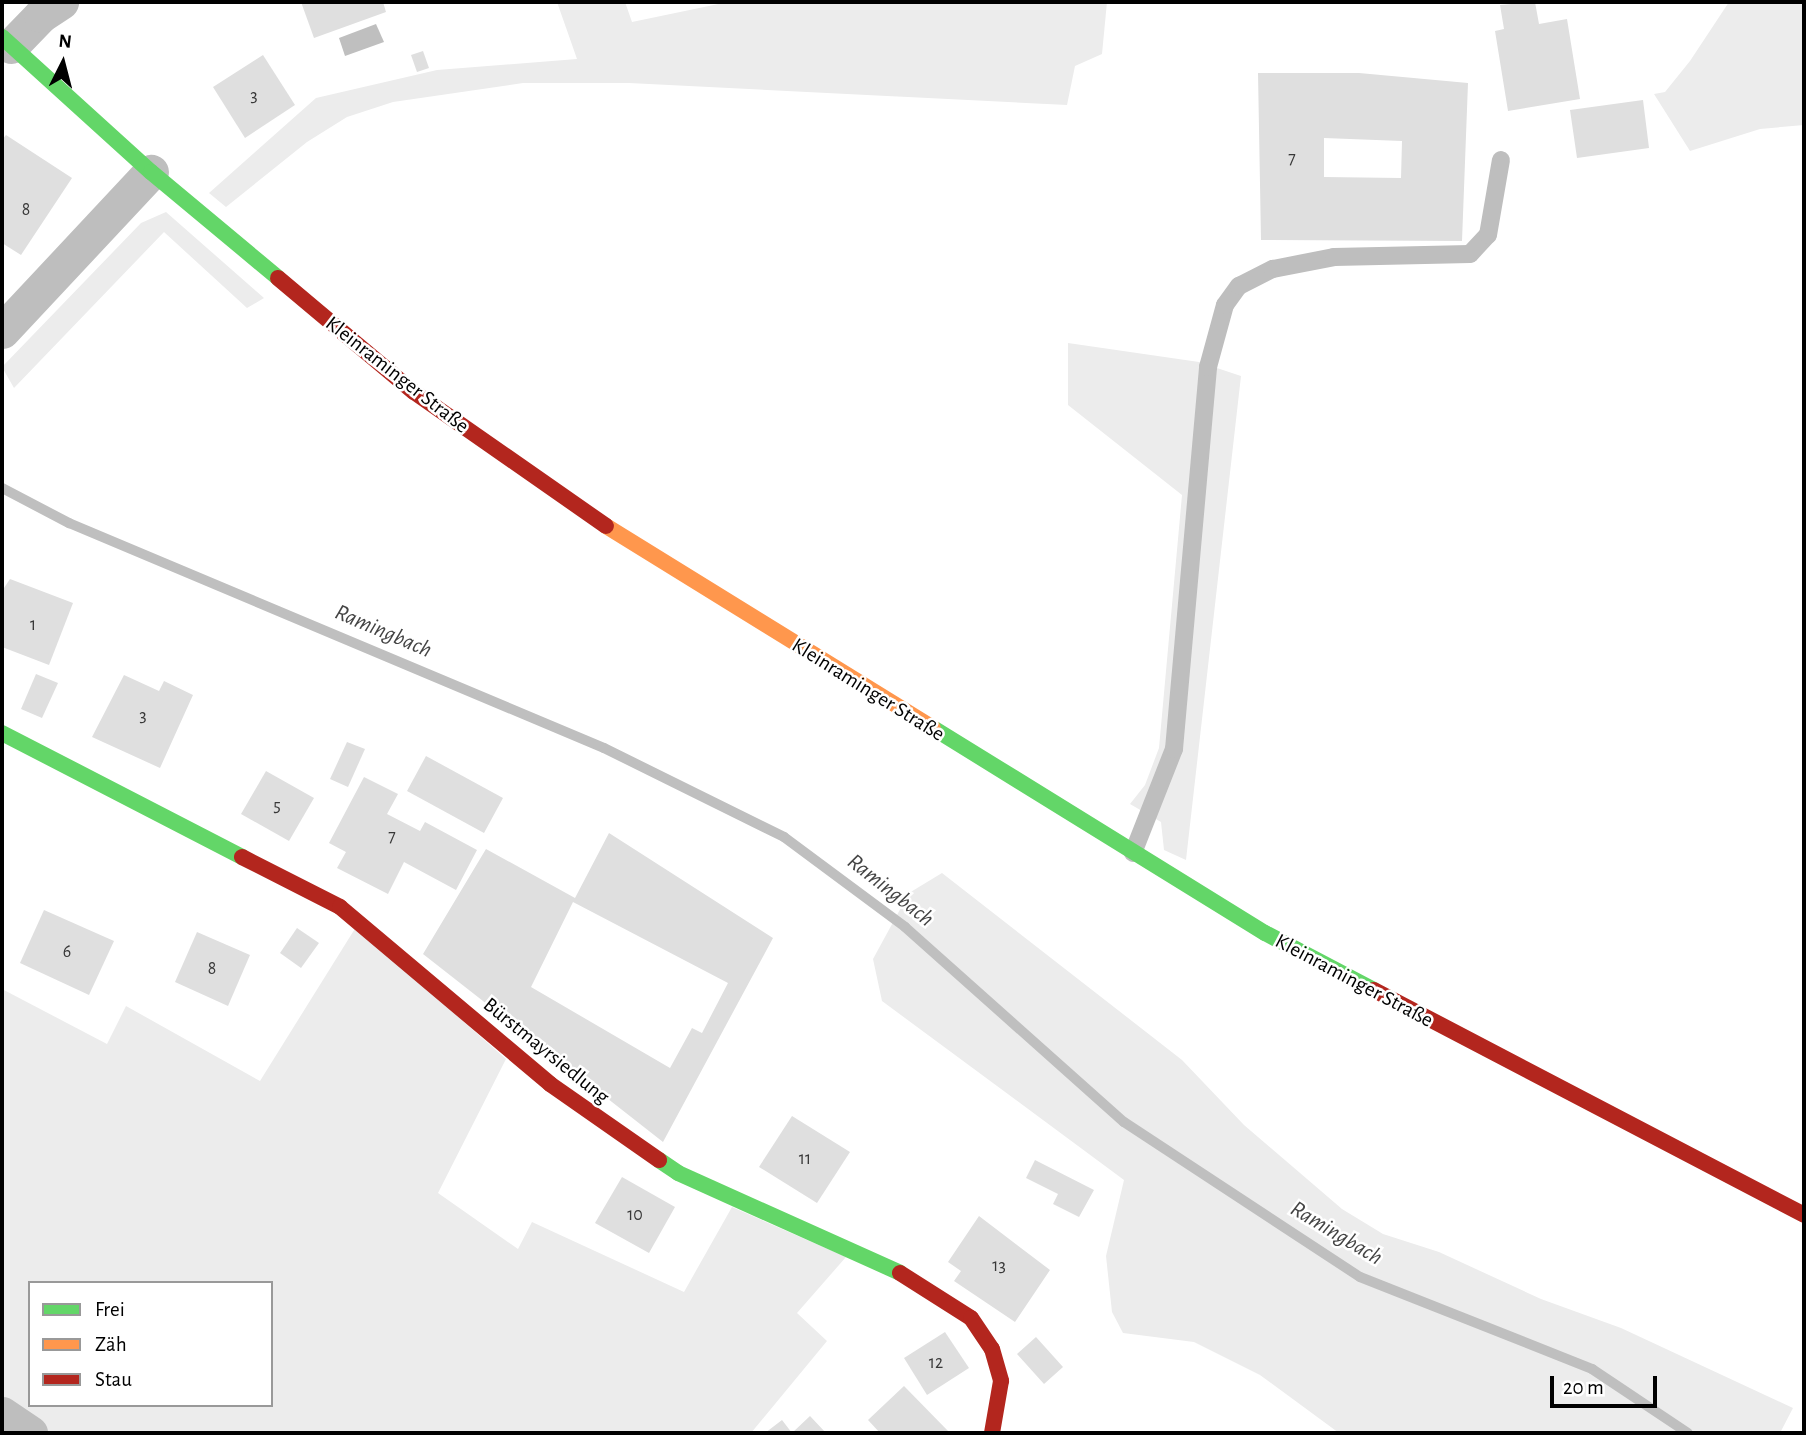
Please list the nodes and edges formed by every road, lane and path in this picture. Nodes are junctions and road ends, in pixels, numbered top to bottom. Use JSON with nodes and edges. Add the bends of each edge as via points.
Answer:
{"nodes":[{"id":1,"x":61,"y":2,"type":"edge"},
{"id":2,"x":7,"y":42,"type":"edge"},
{"id":3,"x":1501,"y":160,"type":"dead end"},
{"id":4,"x":151,"y":172,"type":"junction"},
{"id":5,"x":2,"y":331,"type":"edge"},
{"id":6,"x":2,"y":733,"type":"edge"},
{"id":7,"x":1133,"y":853,"type":"junction"},
{"id":8,"x":1804,"y":1215,"type":"edge"},
{"id":9,"x":2,"y":1414,"type":"edge"},
{"id":10,"x":30,"y":1433,"type":"edge"},
{"id":11,"x":992,"y":1433,"type":"edge"}],
"edges":[{"from":1,"to":2,"type":"street","name":"Kleinraminger Straße"},
{"from":2,"to":4,"type":"main road","name":"Kleinraminger Straße"},
{"from":3,"to":7,"type":"lane","via":[[1488,235],[1470,254],[1334,257],[1273,269],[1239,286],[1224,306],[1208,367],[1174,749]]},
{"from":4,"to":5,"type":"street"},
{"from":4,"to":7,"type":"main road","name":"Kleinraminger Straße","via":[[414,392],[515,467]]},
{"from":6,"to":11,"type":"main road","name":"Bürstmayrsiedlung","via":[[340,907],[550,1084],[678,1172],[876,1259],[945,1298],[971,1318],[992,1349],[1001,1381]]},
{"from":7,"to":8,"type":"main road","name":"Kleinraminger Straße","via":[[1265,933],[1427,1021]]},
{"from":9,"to":10,"type":"street"}]}
